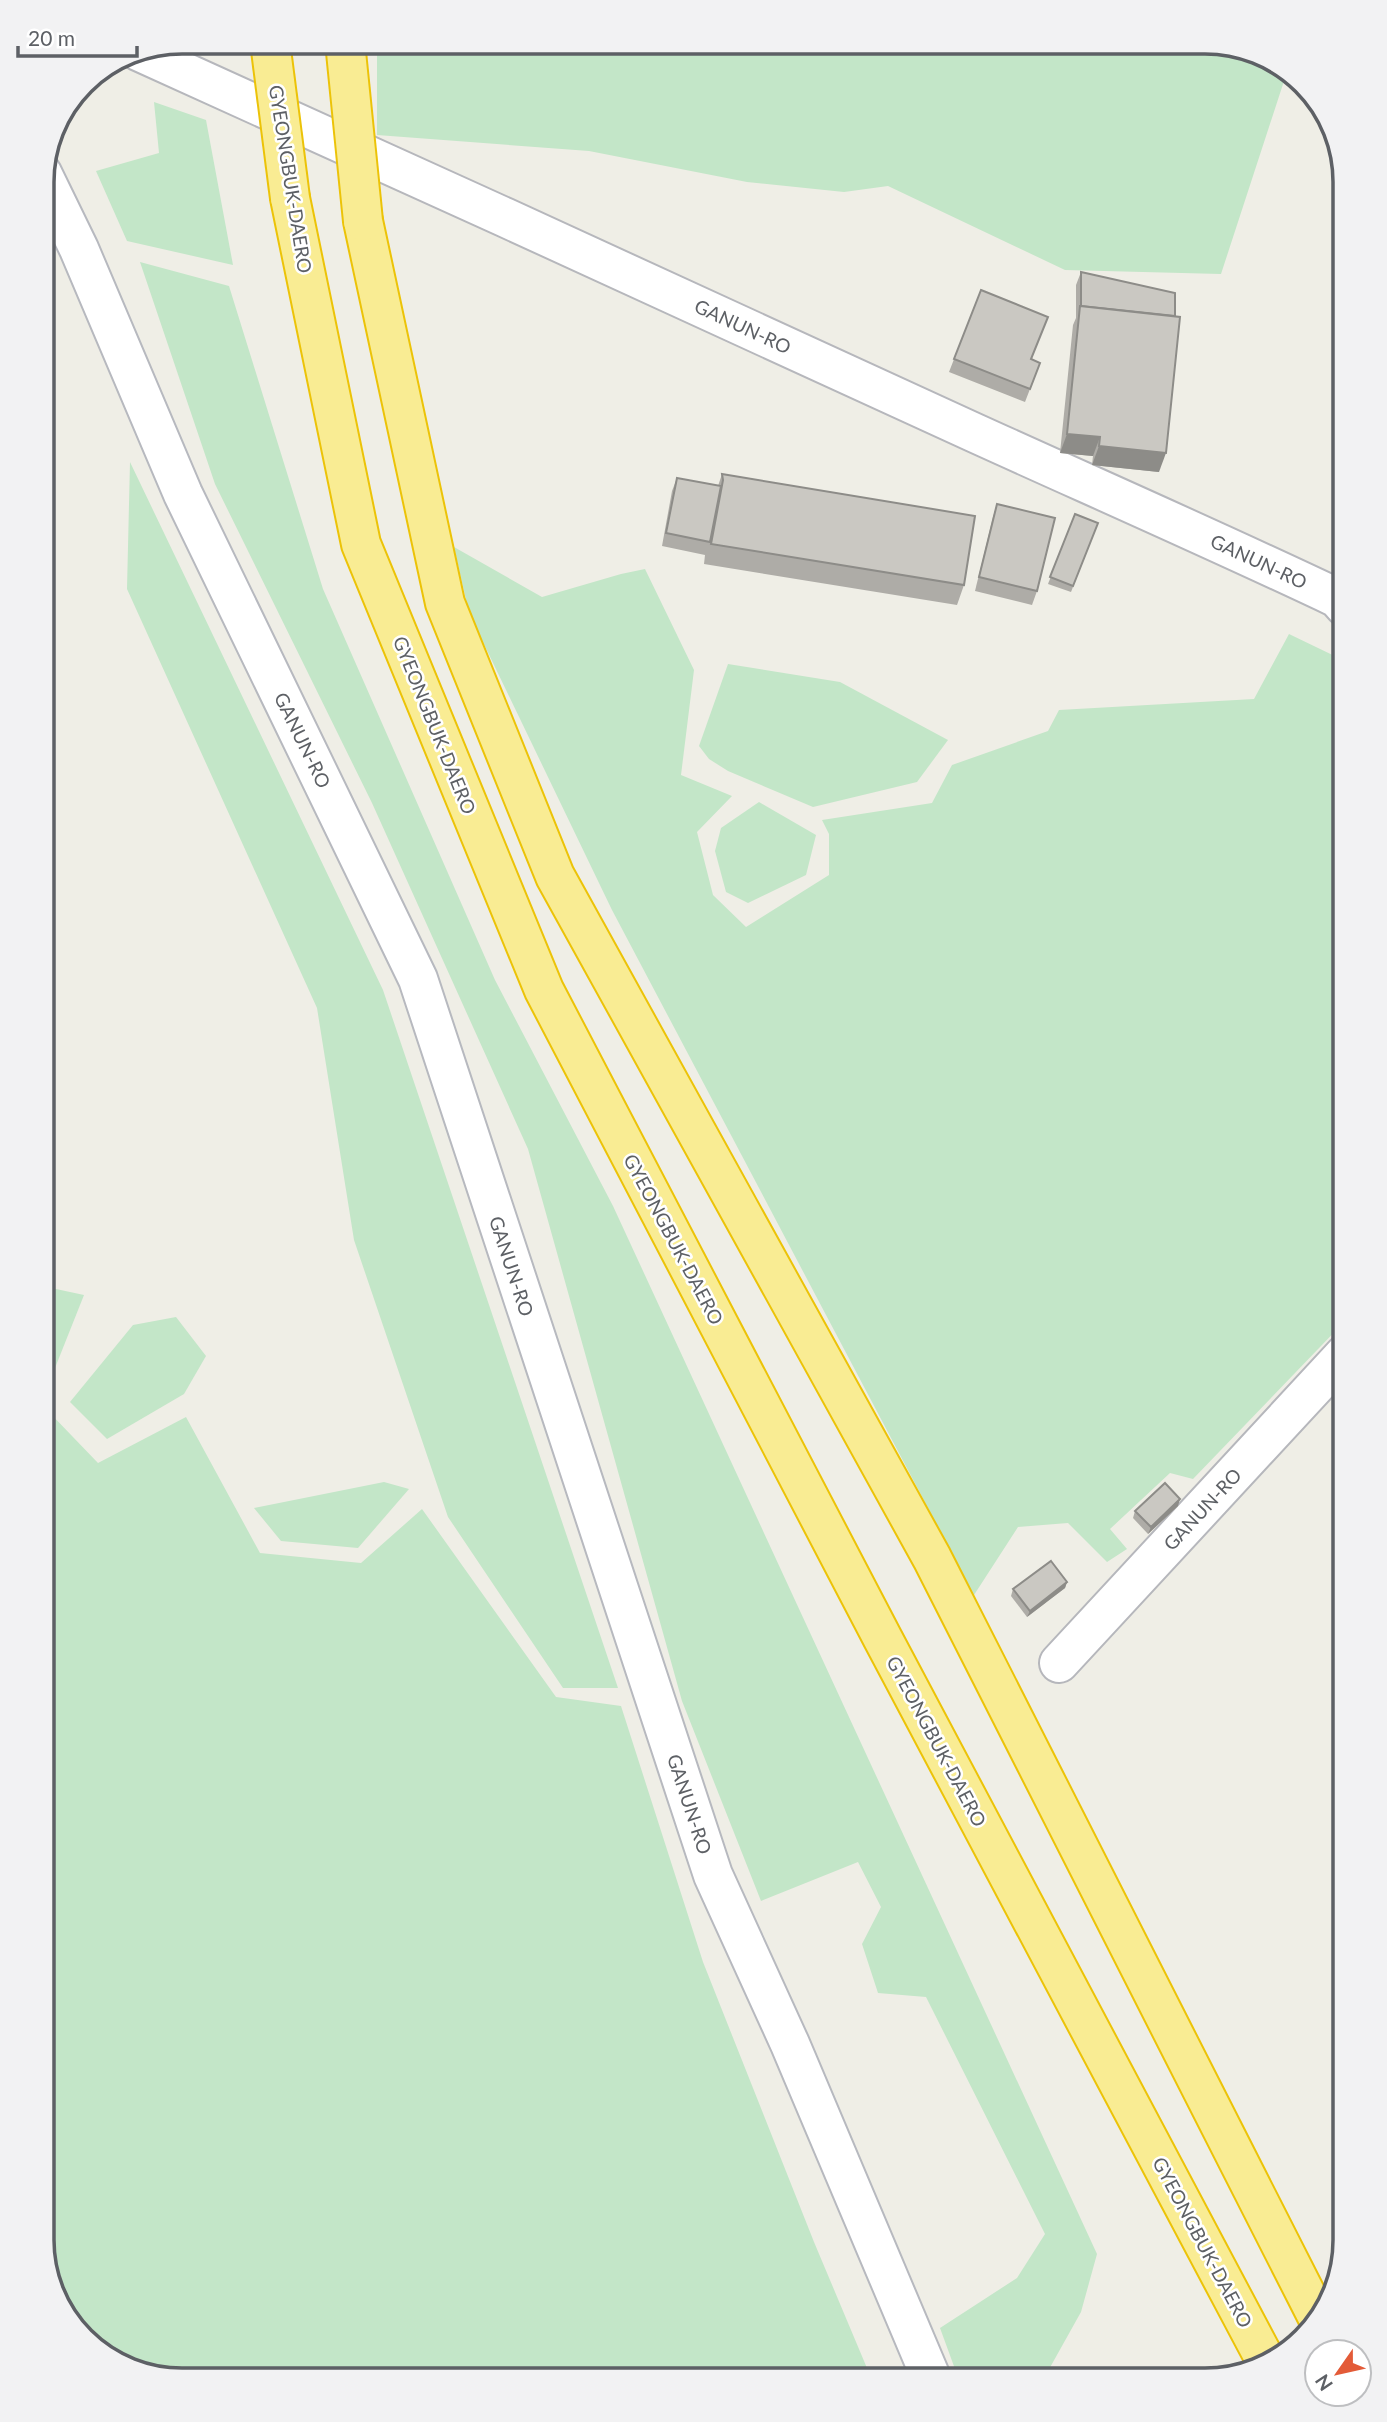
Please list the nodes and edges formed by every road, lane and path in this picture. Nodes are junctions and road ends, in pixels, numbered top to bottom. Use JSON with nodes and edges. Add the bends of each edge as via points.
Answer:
{"nodes":[{"id":1,"x":272,"y":55,"type":"edge"},
{"id":2,"x":346,"y":55,"type":"edge"},
{"id":3,"x":153,"y":58,"type":"edge"},
{"id":4,"x":55,"y":199,"type":"edge"},
{"id":5,"x":1333,"y":596,"type":"edge"},
{"id":6,"x":1333,"y":1367,"type":"edge"},
{"id":7,"x":1059,"y":1663,"type":"dead end"},
{"id":8,"x":1313,"y":2308,"type":"edge"},
{"id":9,"x":1262,"y":2354,"type":"edge"},
{"id":10,"x":927,"y":2368,"type":"edge"}],
"edges":[{"from":1,"to":9,"type":"highway","name":"GYEONGBUK-DAERO","bridge":true,"via":[[290,198],[361,544],[544,990]]},
{"from":2,"to":8,"type":"highway","bridge":true,"via":[[363,221],[445,603],[555,876],[932,1558]]},
{"from":3,"to":5,"type":"street","name":"GANUN-RO"},
{"from":4,"to":10,"type":"street","name":"GANUN-RO","via":[[183,494],[418,979],[713,1875],[807,2082]]},
{"from":6,"to":7,"type":"street","name":"GANUN-RO"}]}
